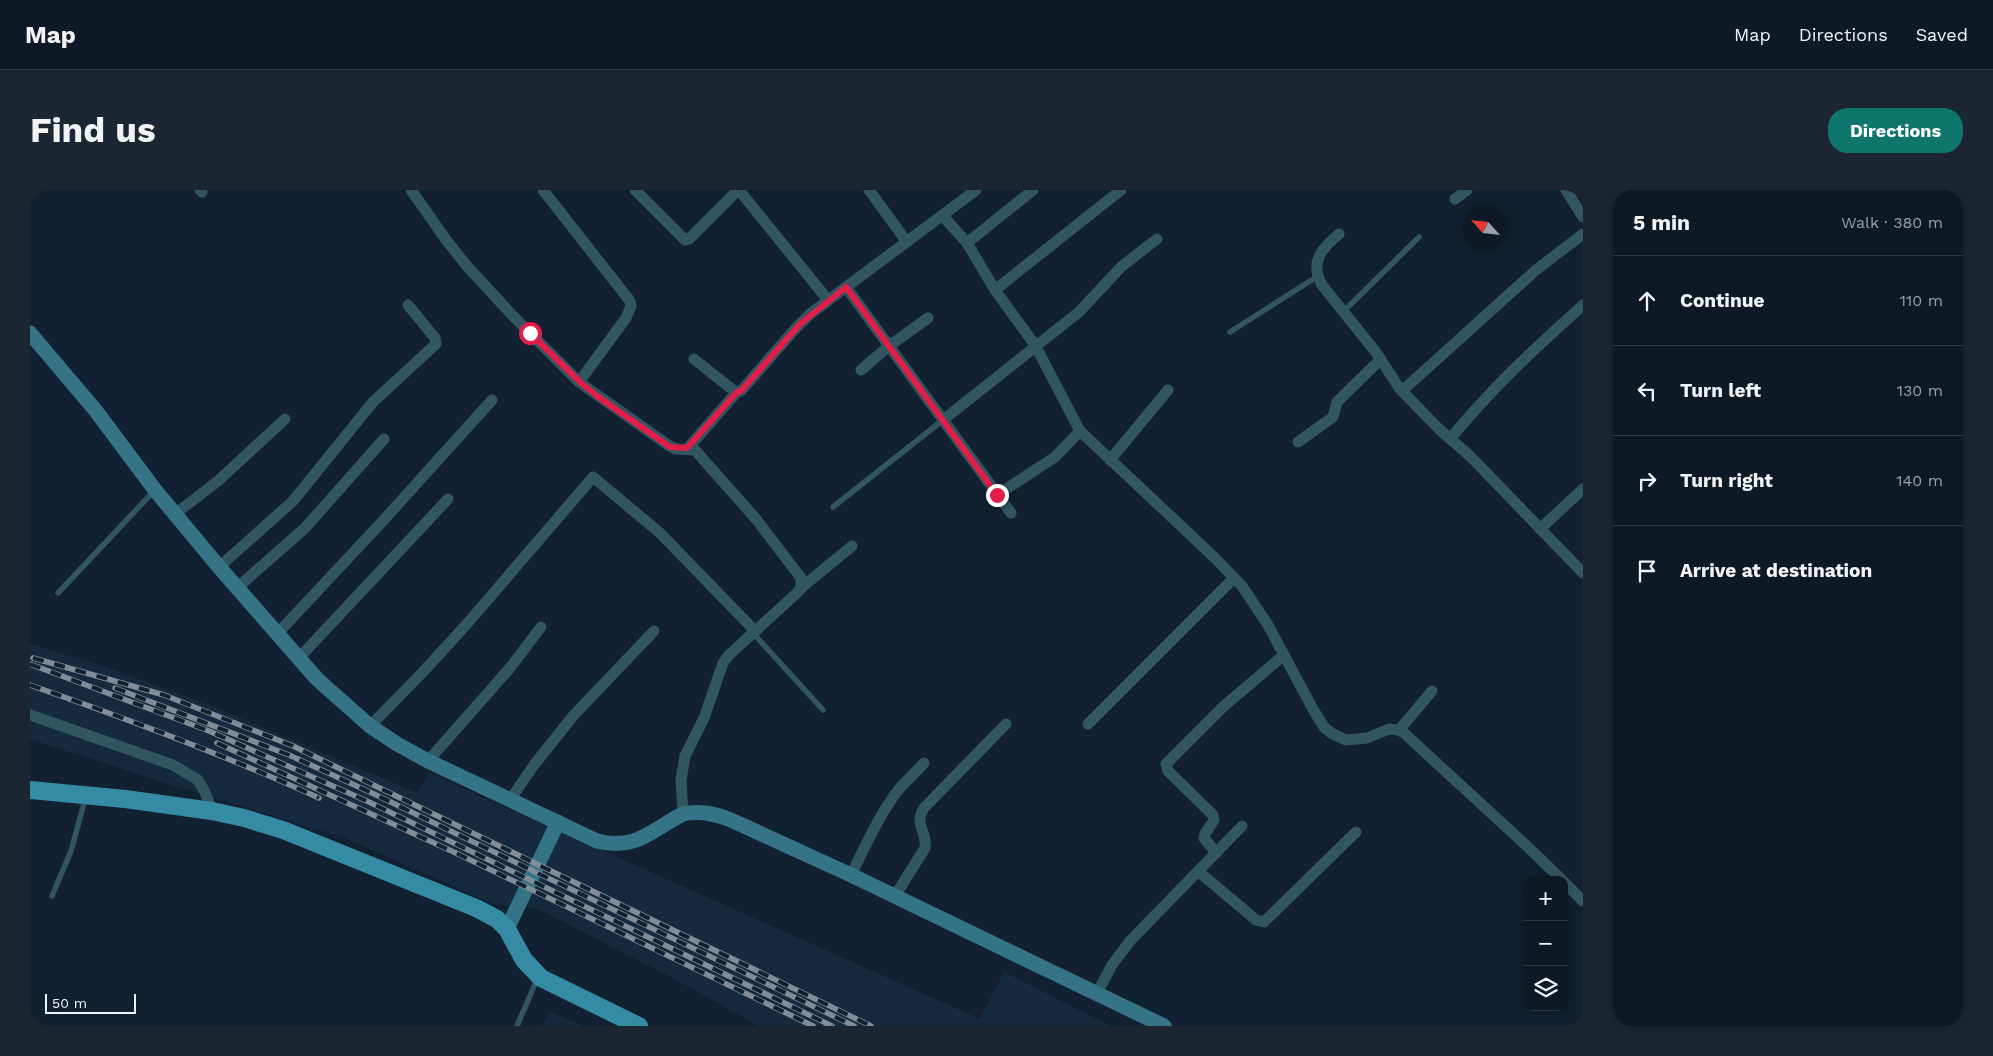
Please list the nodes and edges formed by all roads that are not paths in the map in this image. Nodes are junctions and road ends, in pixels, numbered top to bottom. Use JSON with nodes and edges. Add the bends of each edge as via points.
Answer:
{"nodes":[{"id":1,"x":411,"y":190,"type":"edge"},
{"id":2,"x":543,"y":190,"type":"edge"},
{"id":3,"x":635,"y":190,"type":"edge"},
{"id":4,"x":739,"y":190,"type":"edge"},
{"id":5,"x":870,"y":190,"type":"edge"},
{"id":6,"x":976,"y":190,"type":"edge"},
{"id":7,"x":1033,"y":190,"type":"edge"},
{"id":8,"x":1121,"y":190,"type":"edge"},
{"id":9,"x":1467,"y":190,"type":"edge"},
{"id":10,"x":1566,"y":190,"type":"edge"},
{"id":11,"x":1455,"y":199,"type":"dead end"},
{"id":12,"x":943,"y":216,"type":"junction"},
{"id":13,"x":1583,"y":217,"type":"edge"},
{"id":14,"x":1339,"y":234,"type":"dead end"},
{"id":15,"x":1583,"y":234,"type":"edge"},
{"id":16,"x":1419,"y":237,"type":"dead end"},
{"id":17,"x":1157,"y":240,"type":"dead end"},
{"id":18,"x":907,"y":242,"type":"junction"},
{"id":19,"x":967,"y":243,"type":"junction"},
{"id":20,"x":1318,"y":276,"type":"junction"},
{"id":21,"x":846,"y":287,"type":"junction"},
{"id":22,"x":994,"y":290,"type":"junction"},
{"id":23,"x":828,"y":300,"type":"junction"},
{"id":24,"x":1583,"y":304,"type":"edge"},
{"id":25,"x":408,"y":305,"type":"dead end"},
{"id":26,"x":1344,"y":311,"type":"junction"},
{"id":27,"x":928,"y":318,"type":"dead end"},
{"id":28,"x":1230,"y":332,"type":"dead end"},
{"id":29,"x":30,"y":333,"type":"edge"},
{"id":30,"x":1035,"y":345,"type":"junction"},
{"id":31,"x":889,"y":346,"type":"junction"},
{"id":32,"x":694,"y":359,"type":"dead end"},
{"id":33,"x":1381,"y":360,"type":"junction"},
{"id":34,"x":861,"y":370,"type":"dead end"},
{"id":35,"x":580,"y":382,"type":"junction"},
{"id":36,"x":1168,"y":390,"type":"dead end"},
{"id":37,"x":1402,"y":391,"type":"junction"},
{"id":38,"x":737,"y":392,"type":"junction"},
{"id":39,"x":492,"y":400,"type":"dead end"},
{"id":40,"x":285,"y":419,"type":"dead end"},
{"id":41,"x":944,"y":420,"type":"junction"},
{"id":42,"x":1080,"y":430,"type":"junction"},
{"id":43,"x":384,"y":439,"type":"dead end"},
{"id":44,"x":1450,"y":439,"type":"junction"},
{"id":45,"x":1298,"y":442,"type":"dead end"},
{"id":46,"x":687,"y":448,"type":"junction"},
{"id":47,"x":1110,"y":460,"type":"junction"},
{"id":48,"x":1583,"y":489,"type":"edge"},
{"id":49,"x":155,"y":490,"type":"junction"},
{"id":50,"x":997,"y":495,"type":"junction"},
{"id":51,"x":448,"y":499,"type":"dead end"},
{"id":52,"x":833,"y":507,"type":"dead end"},
{"id":53,"x":1011,"y":513,"type":"dead end"},
{"id":54,"x":175,"y":514,"type":"junction"},
{"id":55,"x":1540,"y":529,"type":"junction"},
{"id":56,"x":852,"y":546,"type":"dead end"},
{"id":57,"x":219,"y":568,"type":"junction"},
{"id":58,"x":1583,"y":573,"type":"edge"},
{"id":59,"x":1234,"y":578,"type":"junction"},
{"id":60,"x":238,"y":587,"type":"junction"},
{"id":61,"x":801,"y":588,"type":"junction"},
{"id":62,"x":58,"y":594,"type":"dead end"},
{"id":63,"x":541,"y":627,"type":"dead end"},
{"id":64,"x":654,"y":630,"type":"dead end"},
{"id":65,"x":754,"y":632,"type":"junction"},
{"id":66,"x":278,"y":633,"type":"junction"},
{"id":67,"x":1284,"y":655,"type":"junction"},
{"id":68,"x":299,"y":658,"type":"junction"},
{"id":69,"x":1432,"y":691,"type":"dead end"},
{"id":70,"x":823,"y":710,"type":"dead end"},
{"id":71,"x":30,"y":715,"type":"edge"},
{"id":72,"x":1006,"y":724,"type":"dead end"},
{"id":73,"x":1088,"y":724,"type":"dead end"},
{"id":74,"x":370,"y":726,"type":"junction"},
{"id":75,"x":1399,"y":730,"type":"junction"},
{"id":76,"x":428,"y":761,"type":"junction"},
{"id":77,"x":924,"y":763,"type":"dead end"},
{"id":78,"x":30,"y":790,"type":"edge"},
{"id":79,"x":86,"y":796,"type":"junction"},
{"id":80,"x":510,"y":800,"type":"junction"},
{"id":81,"x":212,"y":811,"type":"junction"},
{"id":82,"x":683,"y":814,"type":"junction"},
{"id":83,"x":558,"y":822,"type":"junction"},
{"id":84,"x":1242,"y":826,"type":"dead end"},
{"id":85,"x":1356,"y":832,"type":"dead end"},
{"id":86,"x":1216,"y":852,"type":"junction"},
{"id":87,"x":1198,"y":871,"type":"junction"},
{"id":88,"x":851,"y":875,"type":"junction"},
{"id":89,"x":1558,"y":876,"type":"edge"},
{"id":90,"x":1568,"y":886,"type":"edge"},
{"id":91,"x":52,"y":896,"type":"dead end"},
{"id":92,"x":895,"y":896,"type":"junction"},
{"id":93,"x":1583,"y":901,"type":"edge"},
{"id":94,"x":507,"y":930,"type":"junction"},
{"id":95,"x":539,"y":975,"type":"junction"},
{"id":96,"x":1097,"y":994,"type":"junction"},
{"id":97,"x":517,"y":1026,"type":"edge"},
{"id":98,"x":639,"y":1026,"type":"edge"},
{"id":99,"x":1164,"y":1026,"type":"edge"}],
"edges":[{"from":1,"to":35,"type":"street","via":[[467,266]]},
{"from":2,"to":35,"type":"street","via":[[631,306],[626,318]]},
{"from":3,"to":4,"type":"street","via":[[686,240]]},
{"from":4,"to":23,"type":"street"},
{"from":5,"to":18,"type":"street"},
{"from":6,"to":12,"type":"street"},
{"from":7,"to":19,"type":"street"},
{"from":8,"to":22,"type":"street"},
{"from":9,"to":11,"type":"street"},
{"from":10,"to":13,"type":"street"},
{"from":12,"to":18,"type":"street"},
{"from":12,"to":19,"type":"street"},
{"from":14,"to":20,"type":"street","via":[[1326,245],[1319,258]]},
{"from":15,"to":37,"type":"street","via":[[1536,270]]},
{"from":16,"to":26,"type":"lane"},
{"from":17,"to":30,"type":"street","via":[[1122,266],[1079,312]]},
{"from":18,"to":21,"type":"street"},
{"from":19,"to":22,"type":"street"},
{"from":20,"to":26,"type":"street"},
{"from":20,"to":28,"type":"lane"},
{"from":21,"to":23,"type":"street"},
{"from":21,"to":31,"type":"street"},
{"from":22,"to":30,"type":"street"},
{"from":23,"to":38,"type":"street","via":[[795,329]]},
{"from":24,"to":44,"type":"street","via":[[1514,367]]},
{"from":25,"to":57,"type":"street","via":[[435,338],[436,344],[373,402],[293,501]]},
{"from":26,"to":33,"type":"street"},
{"from":27,"to":31,"type":"street"},
{"from":29,"to":49,"type":"street","via":[[96,411]]},
{"from":30,"to":41,"type":"street"},
{"from":30,"to":42,"type":"street"},
{"from":31,"to":34,"type":"street"},
{"from":31,"to":41,"type":"street"},
{"from":32,"to":38,"type":"street"},
{"from":33,"to":37,"type":"street"},
{"from":33,"to":45,"type":"street","via":[[1337,402],[1333,417]]},
{"from":35,"to":46,"type":"street","via":[[670,447]]},
{"from":36,"to":47,"type":"street"},
{"from":37,"to":44,"type":"street"},
{"from":38,"to":46,"type":"street"},
{"from":39,"to":66,"type":"street"},
{"from":40,"to":54,"type":"street","via":[[218,481]]},
{"from":41,"to":50,"type":"street"},
{"from":41,"to":52,"type":"lane"},
{"from":42,"to":47,"type":"street"},
{"from":42,"to":50,"type":"street","via":[[1055,456]]},
{"from":43,"to":60,"type":"street","via":[[305,528]]},
{"from":44,"to":55,"type":"street"},
{"from":46,"to":61,"type":"street","via":[[698,453],[756,518],[802,578]]},
{"from":47,"to":59,"type":"street"},
{"from":48,"to":55,"type":"street"},
{"from":49,"to":54,"type":"street"},
{"from":49,"to":62,"type":"lane"},
{"from":50,"to":53,"type":"street"},
{"from":51,"to":68,"type":"street"},
{"from":54,"to":57,"type":"street"},
{"from":55,"to":58,"type":"street"},
{"from":56,"to":61,"type":"street"},
{"from":57,"to":60,"type":"street"},
{"from":59,"to":67,"type":"street","via":[[1268,625]]},
{"from":59,"to":73,"type":"street"},
{"from":60,"to":66,"type":"street"},
{"from":61,"to":65,"type":"street"},
{"from":63,"to":76,"type":"street","via":[[510,668]]},
{"from":64,"to":80,"type":"street","via":[[573,716]]},
{"from":65,"to":70,"type":"lane"},
{"from":65,"to":74,"type":"street","via":[[660,534],[592,477],[466,625]]},
{"from":65,"to":82,"type":"street","via":[[723,663],[704,718],[685,756],[681,780]]},
{"from":66,"to":68,"type":"street"},
{"from":67,"to":75,"type":"street","via":[[1314,711],[1330,733],[1356,741],[1389,729]]},
{"from":67,"to":86,"type":"street","via":[[1224,706],[1166,764],[1168,771],[1213,815],[1214,822],[1204,838]]},
{"from":68,"to":74,"type":"street","via":[[317,679]]},
{"from":69,"to":75,"type":"street"},
{"from":71,"to":81,"type":"street","via":[[179,769],[202,785]]},
{"from":72,"to":92,"type":"street","via":[[924,808],[919,822],[926,840],[925,848]]},
{"from":74,"to":76,"type":"street"},
{"from":75,"to":89,"type":"street","via":[[1418,744]]},
{"from":76,"to":80,"type":"street"},
{"from":77,"to":88,"type":"street","via":[[901,787],[880,817]]},
{"from":78,"to":79,"type":"main road"},
{"from":79,"to":81,"type":"main road"},
{"from":79,"to":91,"type":"lane","via":[[71,851]]},
{"from":80,"to":83,"type":"street"},
{"from":81,"to":94,"type":"main road","via":[[283,830],[439,892],[483,912]]},
{"from":82,"to":83,"type":"street","via":[[631,843],[619,845],[597,841]]},
{"from":82,"to":88,"type":"street","via":[[702,812],[731,820]]},
{"from":83,"to":94,"type":"street"},
{"from":84,"to":86,"type":"street"},
{"from":85,"to":87,"type":"street","via":[[1264,922],[1256,920]]},
{"from":86,"to":87,"type":"street"},
{"from":87,"to":96,"type":"street","via":[[1130,941],[1112,965]]},
{"from":88,"to":92,"type":"street"},
{"from":90,"to":93,"type":"street"},
{"from":92,"to":96,"type":"street"},
{"from":94,"to":95,"type":"main road","via":[[524,960]]},
{"from":95,"to":97,"type":"lane"},
{"from":95,"to":98,"type":"main road"},
{"from":96,"to":99,"type":"street"}]}
